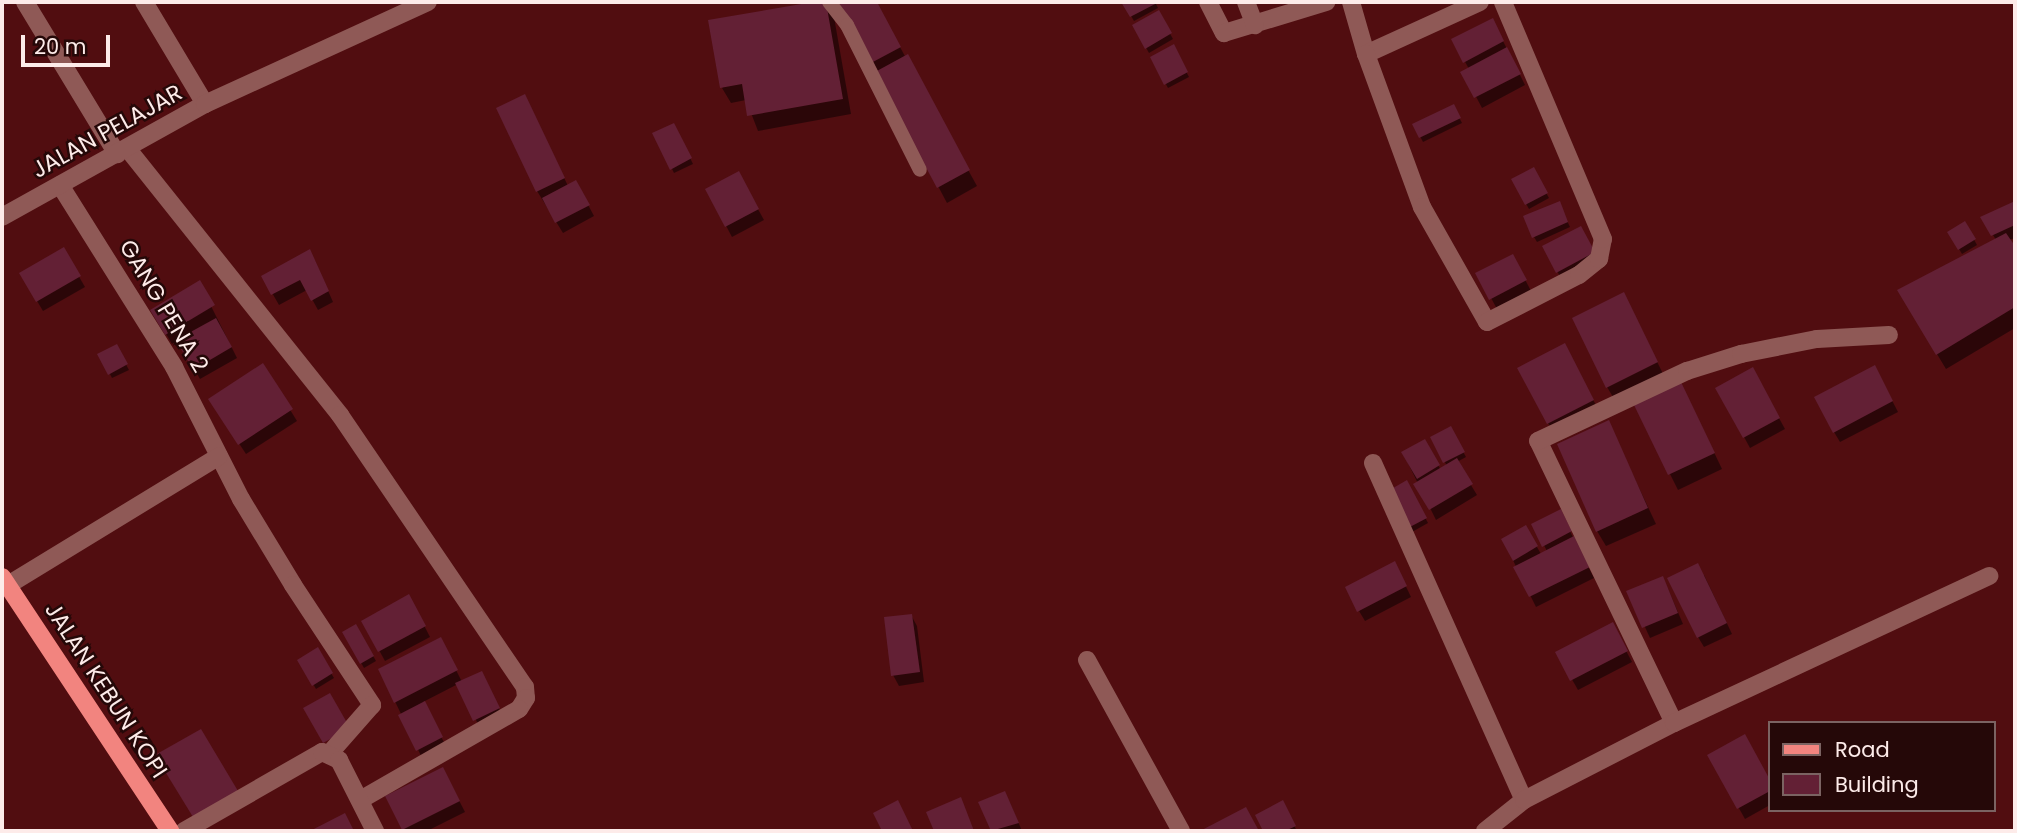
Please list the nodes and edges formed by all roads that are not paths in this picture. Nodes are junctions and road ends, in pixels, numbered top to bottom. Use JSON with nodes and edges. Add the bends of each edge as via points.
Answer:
{"nodes":[{"id":1,"x":25,"y":2,"type":"edge"},
{"id":2,"x":144,"y":2,"type":"edge"},
{"id":3,"x":428,"y":2,"type":"edge"},
{"id":4,"x":829,"y":2,"type":"edge"},
{"id":5,"x":1208,"y":2,"type":"edge"},
{"id":6,"x":1246,"y":2,"type":"edge"},
{"id":7,"x":1326,"y":2,"type":"edge"},
{"id":8,"x":1351,"y":2,"type":"edge"},
{"id":9,"x":1480,"y":2,"type":"edge"},
{"id":10,"x":1503,"y":2,"type":"edge"},
{"id":11,"x":1255,"y":25,"type":"junction"},
{"id":12,"x":1366,"y":54,"type":"junction"},
{"id":13,"x":205,"y":104,"type":"junction"},
{"id":14,"x":122,"y":151,"type":"junction"},
{"id":15,"x":920,"y":170,"type":"dead end"},
{"id":16,"x":60,"y":185,"type":"junction"},
{"id":17,"x":2,"y":217,"type":"edge"},
{"id":18,"x":1889,"y":335,"type":"dead end"},
{"id":19,"x":219,"y":456,"type":"junction"},
{"id":20,"x":1373,"y":463,"type":"dead end"},
{"id":21,"x":1989,"y":576,"type":"dead end"},
{"id":22,"x":5,"y":581,"type":"edge"},
{"id":23,"x":1087,"y":660,"type":"dead end"},
{"id":24,"x":1674,"y":723,"type":"junction"},
{"id":25,"x":330,"y":753,"type":"junction"},
{"id":26,"x":362,"y":800,"type":"junction"},
{"id":27,"x":1524,"y":800,"type":"junction"},
{"id":28,"x":170,"y":831,"type":"edge"},
{"id":29,"x":184,"y":831,"type":"edge"},
{"id":30,"x":375,"y":831,"type":"edge"},
{"id":31,"x":1181,"y":831,"type":"edge"},
{"id":32,"x":1485,"y":831,"type":"edge"}],
"edges":[{"from":1,"to":14,"type":"street"},
{"from":2,"to":13,"type":"street"},
{"from":3,"to":13,"type":"street","name":"JALAN PELAJAR"},
{"from":4,"to":15,"type":"lane","via":[[847,25]]},
{"from":5,"to":11,"type":"street","via":[[1222,31]]},
{"from":6,"to":11,"type":"street"},
{"from":7,"to":11,"type":"street"},
{"from":8,"to":12,"type":"street"},
{"from":9,"to":12,"type":"street"},
{"from":10,"to":12,"type":"street","via":[[1603,239],[1599,259],[1579,275],[1488,322],[1422,206]]},
{"from":13,"to":14,"type":"street","name":"JALAN PELAJAR"},
{"from":14,"to":16,"type":"street","name":"JALAN PELAJAR"},
{"from":14,"to":26,"type":"street","via":[[340,415],[525,687],[526,698],[519,709]]},
{"from":16,"to":17,"type":"street","name":"JALAN PELAJAR"},
{"from":16,"to":19,"type":"street","name":"GANG PENA 2","via":[[174,366]]},
{"from":18,"to":24,"type":"street","via":[[1817,340],[1741,354],[1687,371],[1538,441]]},
{"from":19,"to":22,"type":"street"},
{"from":19,"to":25,"type":"street","name":"GANG PENA 2","via":[[293,585],[372,705]]},
{"from":20,"to":27,"type":"street"},
{"from":21,"to":24,"type":"street"},
{"from":22,"to":28,"type":"main road","name":"JALAN KEBUN KOPI"},
{"from":23,"to":31,"type":"street"},
{"from":24,"to":27,"type":"street"},
{"from":25,"to":26,"type":"street"},
{"from":25,"to":29,"type":"street","via":[[322,752]]},
{"from":26,"to":30,"type":"street"},
{"from":27,"to":32,"type":"street"}]}
